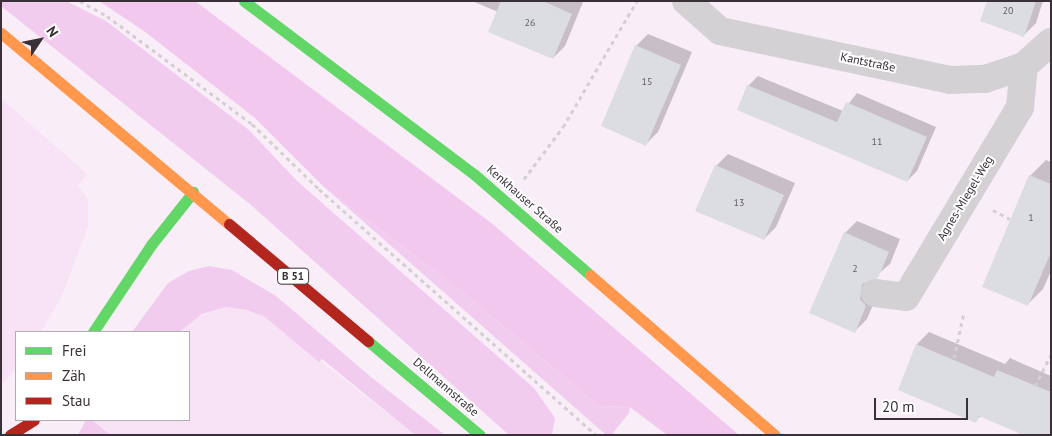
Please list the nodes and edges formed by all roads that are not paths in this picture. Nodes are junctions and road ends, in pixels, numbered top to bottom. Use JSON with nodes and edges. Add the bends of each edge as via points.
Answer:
{"nodes":[{"id":1,"x":244,"y":1,"type":"edge"},
{"id":2,"x":686,"y":1,"type":"edge"},
{"id":3,"x":1,"y":34,"type":"edge"},
{"id":4,"x":1051,"y":42,"type":"edge"},
{"id":5,"x":1024,"y":66,"type":"junction"},
{"id":6,"x":193,"y":192,"type":"junction"},
{"id":7,"x":875,"y":293,"type":"dead end"},
{"id":8,"x":94,"y":331,"type":"edge"},
{"id":9,"x":32,"y":421,"type":"edge"},
{"id":10,"x":40,"y":421,"type":"edge"},
{"id":11,"x":10,"y":435,"type":"edge"},
{"id":12,"x":33,"y":435,"type":"edge"},
{"id":13,"x":480,"y":435,"type":"edge"},
{"id":14,"x":775,"y":435,"type":"edge"}],
"edges":[{"from":1,"to":14,"type":"main road","name":"Kenkhauser Straße","via":[[507,202]]},
{"from":2,"to":5,"type":"street","name":"Kantstraße","via":[[720,31],[950,80],[984,79]]},
{"from":3,"to":6,"type":"main road","number":"B 51"},
{"from":4,"to":5,"type":"street","name":"Kantstraße"},
{"from":5,"to":7,"type":"street","name":"Agnes-Miegel-Weg","via":[[1020,107],[906,297]]},
{"from":6,"to":8,"type":"main road","via":[[151,245]]},
{"from":6,"to":13,"type":"main road","name":"Dellmannstraße","number":"B 51"},
{"from":9,"to":11,"type":"main road"},
{"from":10,"to":12,"type":"main road"}]}
